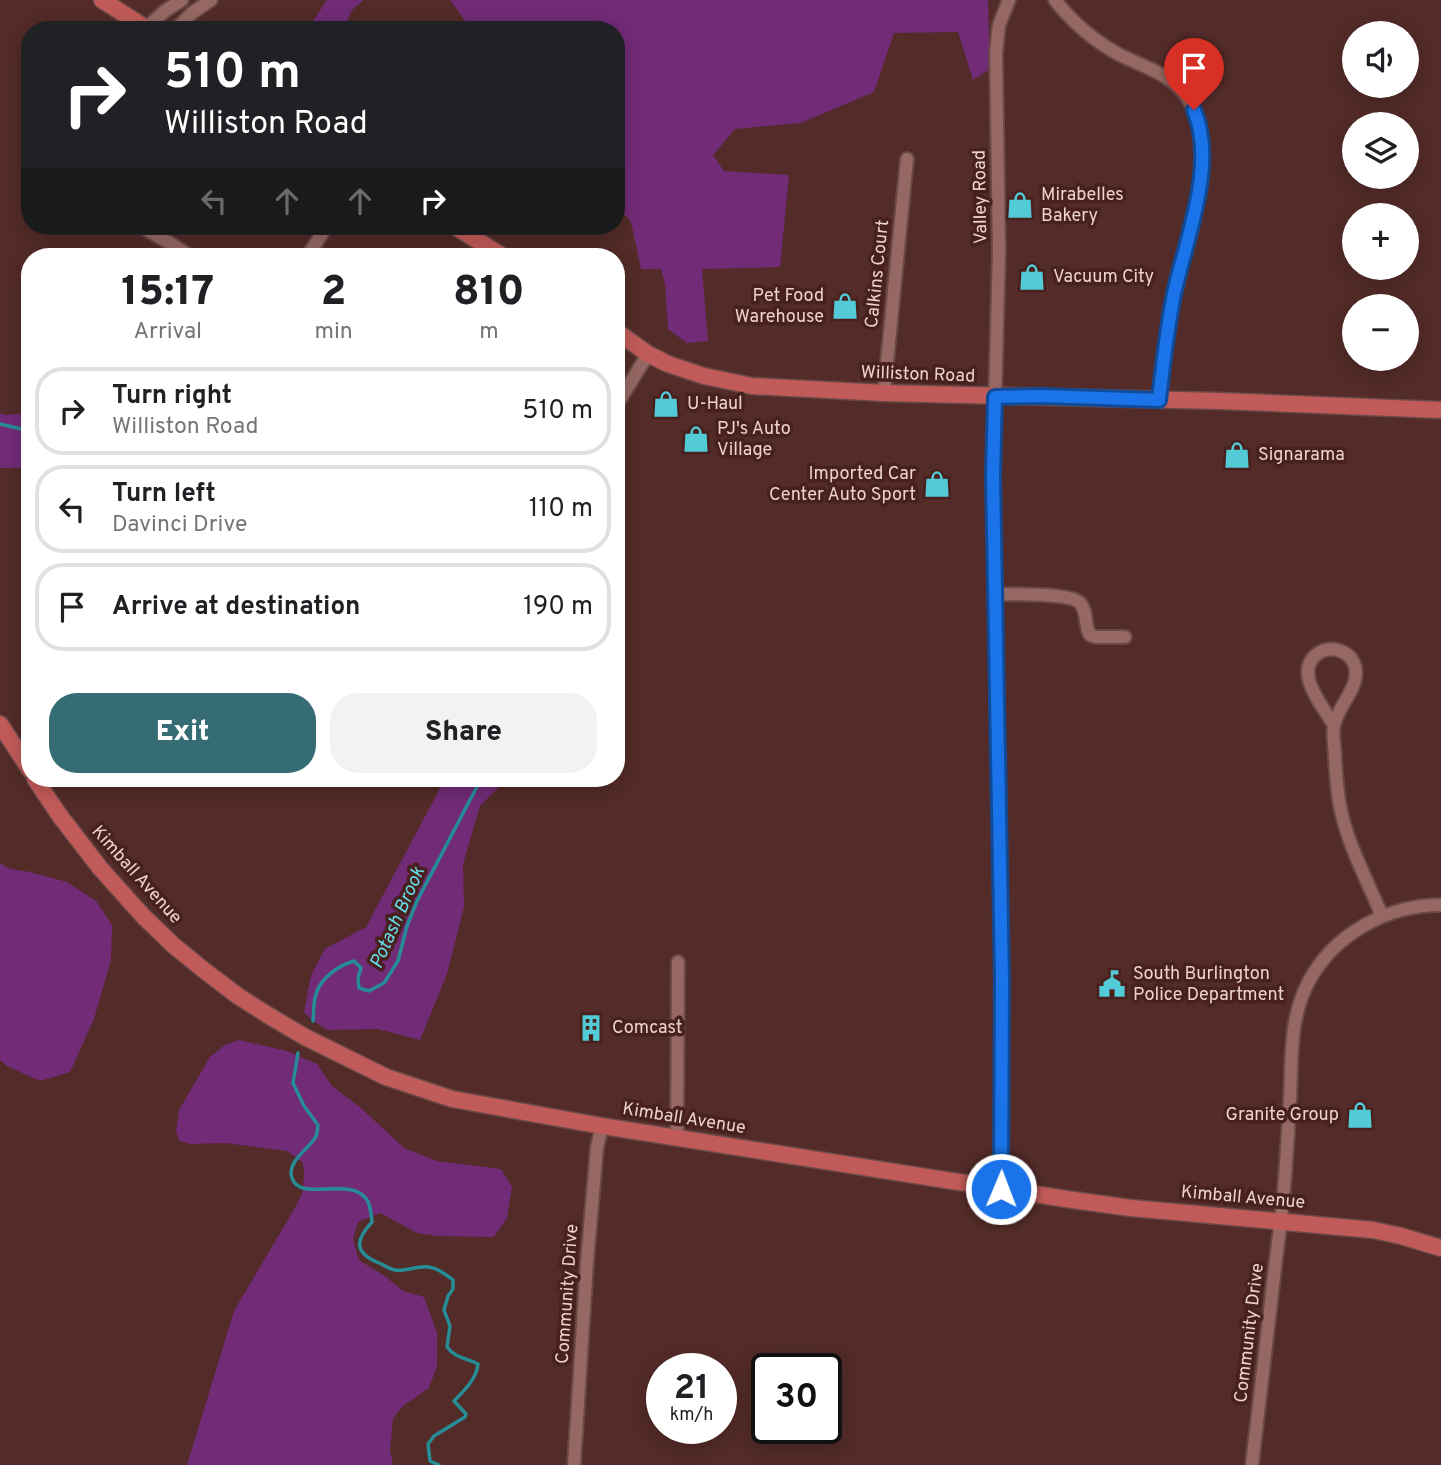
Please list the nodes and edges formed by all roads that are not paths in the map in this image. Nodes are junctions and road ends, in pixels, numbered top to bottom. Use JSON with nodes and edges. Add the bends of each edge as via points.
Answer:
{"nodes":[{"id":1,"x":102,"y":0,"type":"edge"},
{"id":2,"x":182,"y":0,"type":"edge"},
{"id":3,"x":211,"y":0,"type":"edge"},
{"id":4,"x":1009,"y":0,"type":"edge"},
{"id":5,"x":1055,"y":0,"type":"edge"},
{"id":6,"x":135,"y":21,"type":"edge"},
{"id":7,"x":156,"y":21,"type":"edge"},
{"id":8,"x":184,"y":21,"type":"edge"},
{"id":9,"x":907,"y":159,"type":"dead end"},
{"id":10,"x":155,"y":235,"type":"edge"},
{"id":11,"x":469,"y":235,"type":"edge"},
{"id":12,"x":176,"y":248,"type":"edge"},
{"id":13,"x":489,"y":248,"type":"edge"},
{"id":14,"x":625,"y":337,"type":"edge"},
{"id":15,"x":648,"y":354,"type":"junction"},
{"id":16,"x":625,"y":391,"type":"edge"},
{"id":17,"x":884,"y":393,"type":"junction"},
{"id":18,"x":995,"y":397,"type":"junction"},
{"id":19,"x":1159,"y":400,"type":"junction"},
{"id":20,"x":1441,"y":410,"type":"edge"},
{"id":21,"x":996,"y":594,"type":"junction"},
{"id":22,"x":1125,"y":637,"type":"dead end"},
{"id":23,"x":0,"y":724,"type":"edge"},
{"id":24,"x":1334,"y":725,"type":"junction"},
{"id":25,"x":21,"y":756,"type":"edge"},
{"id":26,"x":41,"y":787,"type":"edge"},
{"id":27,"x":1441,"y":905,"type":"edge"},
{"id":28,"x":1382,"y":916,"type":"junction"},
{"id":29,"x":678,"y":962,"type":"dead end"},
{"id":30,"x":601,"y":1126,"type":"junction"},
{"id":31,"x":677,"y":1138,"type":"junction"},
{"id":32,"x":1001,"y":1189,"type":"junction"},
{"id":33,"x":1282,"y":1213,"type":"junction"},
{"id":34,"x":1441,"y":1248,"type":"edge"},
{"id":35,"x":574,"y":1465,"type":"edge"},
{"id":36,"x":1252,"y":1465,"type":"edge"}],
"edges":[{"from":1,"to":6,"type":"main road"},
{"from":2,"to":7,"type":"street"},
{"from":3,"to":8,"type":"street"},
{"from":4,"to":18,"type":"street","name":"Valley Road","via":[[999,25],[996,53],[999,251]]},
{"from":5,"to":19,"type":"street","via":[[1091,37],[1173,83],[1194,110],[1200,130],[1197,196],[1170,313]]},
{"from":9,"to":17,"type":"street","name":"Calkins Court"},
{"from":10,"to":12,"type":"street"},
{"from":11,"to":13,"type":"main road"},
{"from":14,"to":15,"type":"main road","name":"Williston Road"},
{"from":15,"to":16,"type":"street"},
{"from":15,"to":17,"type":"main road","name":"Williston Road","via":[[734,383]]},
{"from":17,"to":18,"type":"main road","name":"Williston Road"},
{"from":18,"to":19,"type":"main road","name":"Williston Road"},
{"from":18,"to":21,"type":"street","name":"Valley Road"},
{"from":19,"to":20,"type":"main road","name":"Williston Road"},
{"from":21,"to":22,"type":"street","via":[[1072,598],[1082,606],[1090,635]]},
{"from":21,"to":32,"type":"street","name":"Valley Road"},
{"from":23,"to":25,"type":"main road"},
{"from":24,"to":24,"type":"street","via":[[1355,680],[1355,670],[1345,653],[1331,649],[1313,657],[1307,676]]},
{"from":24,"to":28,"type":"street","via":[[1340,808]]},
{"from":26,"to":30,"type":"main road","name":"Kimball Avenue","via":[[143,916],[205,971],[271,1017],[386,1077],[452,1099]]},
{"from":27,"to":28,"type":"street","name":"Community Drive","via":[[1411,907]]},
{"from":28,"to":33,"type":"street","name":"Community Drive","via":[[1328,954],[1300,1002],[1294,1025]]},
{"from":29,"to":31,"type":"street"},
{"from":30,"to":31,"type":"main road","name":"Kimball Avenue"},
{"from":30,"to":35,"type":"street","name":"Community Drive"},
{"from":31,"to":32,"type":"main road","name":"Kimball Avenue"},
{"from":32,"to":33,"type":"main road","name":"Kimball Avenue","via":[[1131,1208]]},
{"from":33,"to":34,"type":"main road","name":"Kimball Avenue"},
{"from":33,"to":36,"type":"street","name":"Community Drive"}]}
